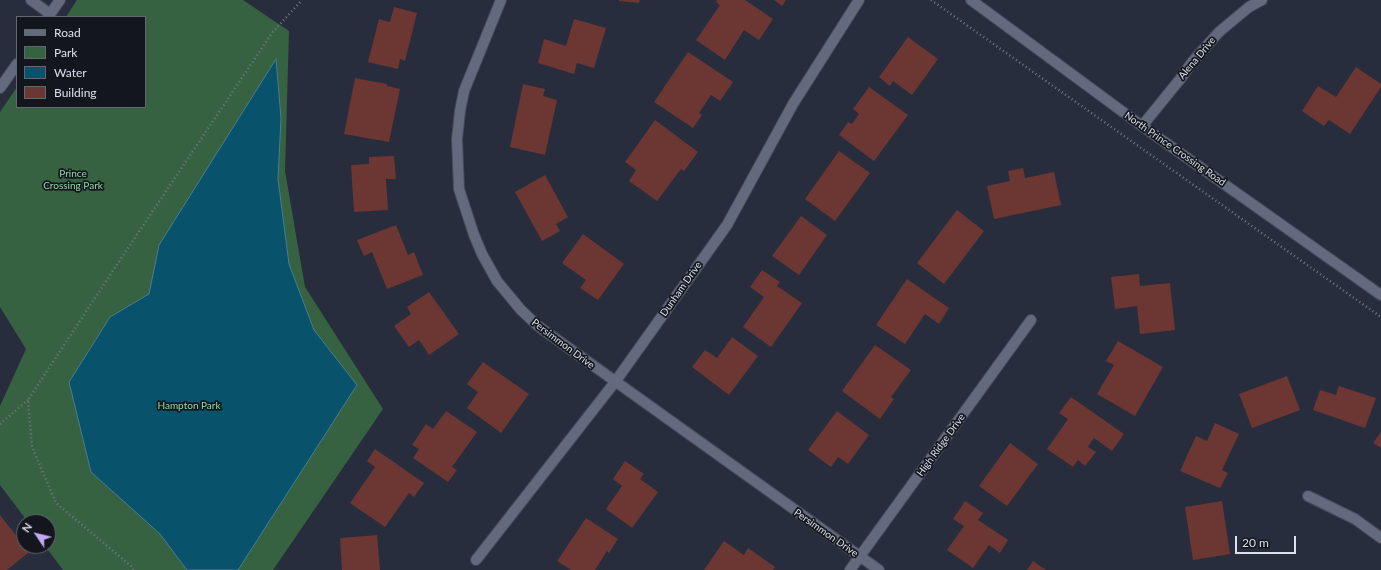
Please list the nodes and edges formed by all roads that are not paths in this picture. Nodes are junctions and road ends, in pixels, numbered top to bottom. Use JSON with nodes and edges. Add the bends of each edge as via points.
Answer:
{"nodes":[{"id":1,"x":30,"y":0,"type":"edge"},
{"id":2,"x":60,"y":0,"type":"edge"},
{"id":3,"x":501,"y":0,"type":"edge"},
{"id":4,"x":859,"y":0,"type":"edge"},
{"id":5,"x":971,"y":0,"type":"edge"},
{"id":6,"x":1262,"y":0,"type":"edge"},
{"id":7,"x":49,"y":15,"type":"edge"},
{"id":8,"x":16,"y":65,"type":"edge"},
{"id":9,"x":0,"y":88,"type":"edge"},
{"id":10,"x":1142,"y":126,"type":"junction"},
{"id":11,"x":1381,"y":295,"type":"edge"},
{"id":12,"x":1031,"y":320,"type":"dead end"},
{"id":13,"x":615,"y":382,"type":"junction"},
{"id":14,"x":1308,"y":496,"type":"dead end"},
{"id":15,"x":1381,"y":538,"type":"edge"},
{"id":16,"x":860,"y":556,"type":"junction"},
{"id":17,"x":476,"y":560,"type":"dead end"},
{"id":18,"x":850,"y":570,"type":"edge"},
{"id":19,"x":879,"y":570,"type":"edge"}],
"edges":[{"from":1,"to":7,"type":"street"},
{"from":2,"to":7,"type":"street"},
{"from":3,"to":13,"type":"street","name":"Persimmon Drive","via":[[464,91],[457,138],[459,189],[482,254],[497,280],[521,310],[538,326]]},
{"from":4,"to":13,"type":"street","name":"Dunham Drive","via":[[796,98],[727,225]]},
{"from":5,"to":10,"type":"street","name":"North Prince Crossing Road"},
{"from":6,"to":10,"type":"street","name":"Alena Drive","via":[[1249,7],[1219,32]]},
{"from":8,"to":9,"type":"street"},
{"from":10,"to":11,"type":"street","name":"North Prince Crossing Road"},
{"from":12,"to":16,"type":"street","name":"High Ridge Drive"},
{"from":13,"to":16,"type":"street","name":"Persimmon Drive"},
{"from":13,"to":17,"type":"street","name":"Dunham Drive"},
{"from":14,"to":15,"type":"street","via":[[1355,519]]},
{"from":16,"to":18,"type":"street","name":"High Ridge Drive"},
{"from":16,"to":19,"type":"street","name":"Persimmon Drive"}]}
